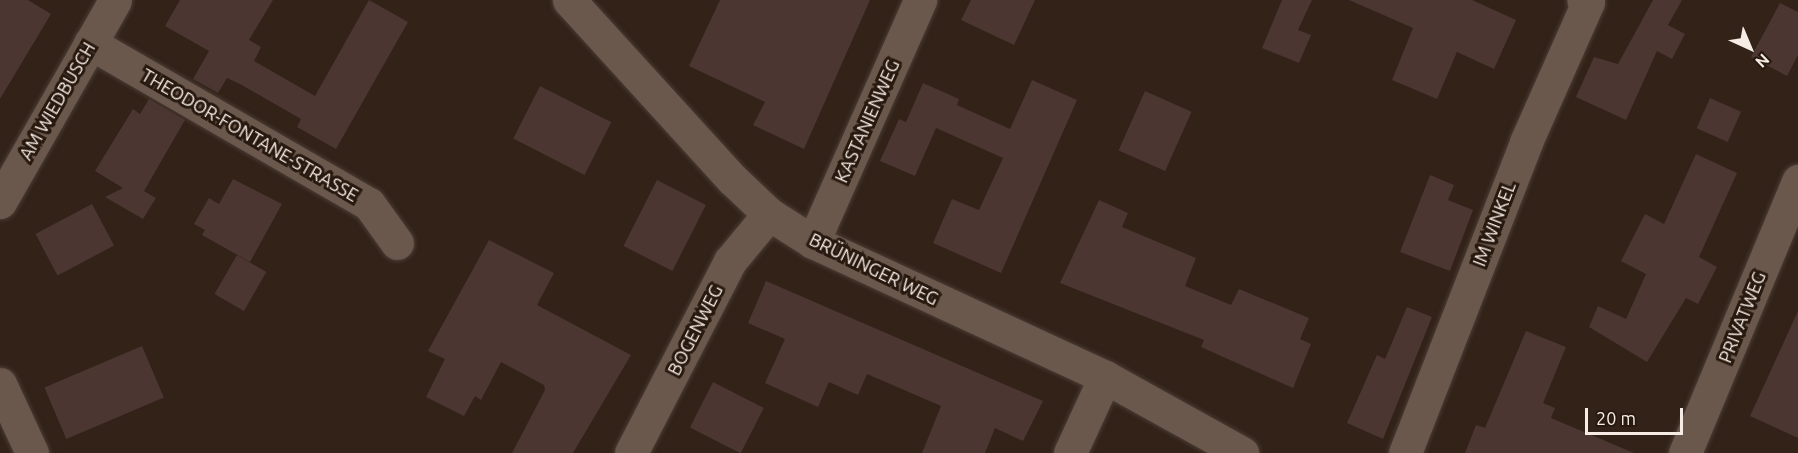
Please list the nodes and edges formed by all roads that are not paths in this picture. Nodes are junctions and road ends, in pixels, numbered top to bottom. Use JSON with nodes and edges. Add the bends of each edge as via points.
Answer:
{"nodes":[{"id":1,"x":114,"y":0,"type":"edge"},
{"id":2,"x":569,"y":0,"type":"edge"},
{"id":3,"x":920,"y":0,"type":"edge"},
{"id":4,"x":1583,"y":0,"type":"edge"},
{"id":5,"x":90,"y":43,"type":"junction"},
{"id":6,"x":1798,"y":180,"type":"edge"},
{"id":7,"x":0,"y":202,"type":"edge"},
{"id":8,"x":769,"y":214,"type":"junction"},
{"id":9,"x":813,"y":242,"type":"junction"},
{"id":10,"x":397,"y":243,"type":"dead end"},
{"id":11,"x":1105,"y":377,"type":"junction"},
{"id":12,"x":0,"y":384,"type":"edge"},
{"id":13,"x":32,"y":453,"type":"edge"},
{"id":14,"x":631,"y":453,"type":"edge"},
{"id":15,"x":1070,"y":453,"type":"edge"},
{"id":16,"x":1242,"y":453,"type":"edge"},
{"id":17,"x":1405,"y":453,"type":"edge"},
{"id":18,"x":1685,"y":453,"type":"edge"}],
"edges":[{"from":1,"to":5,"type":"street","name":"AM WIEDBUSCH"},
{"from":2,"to":8,"type":"street","name":"BRÜNINGER WEG","via":[[732,179]]},
{"from":3,"to":9,"type":"street","name":"KASTANIENWEG"},
{"from":4,"to":17,"type":"street","name":"IM WINKEL","via":[[1588,2],[1526,141]]},
{"from":5,"to":7,"type":"street","name":"AM WIEDBUSCH"},
{"from":5,"to":10,"type":"street","name":"THEODOR-FONTANE-STRASSE","via":[[369,204]]},
{"from":6,"to":18,"type":"street","name":"PRIVATWEG"},
{"from":8,"to":9,"type":"street","name":"BRÜNINGER WEG"},
{"from":8,"to":14,"type":"street","name":"BOGENWEG","via":[[730,261]]},
{"from":9,"to":11,"type":"street","name":"BRÜNINGER WEG"},
{"from":11,"to":15,"type":"street"},
{"from":11,"to":16,"type":"street","name":"BRÜNINGER WEG"},
{"from":12,"to":13,"type":"street"}]}
